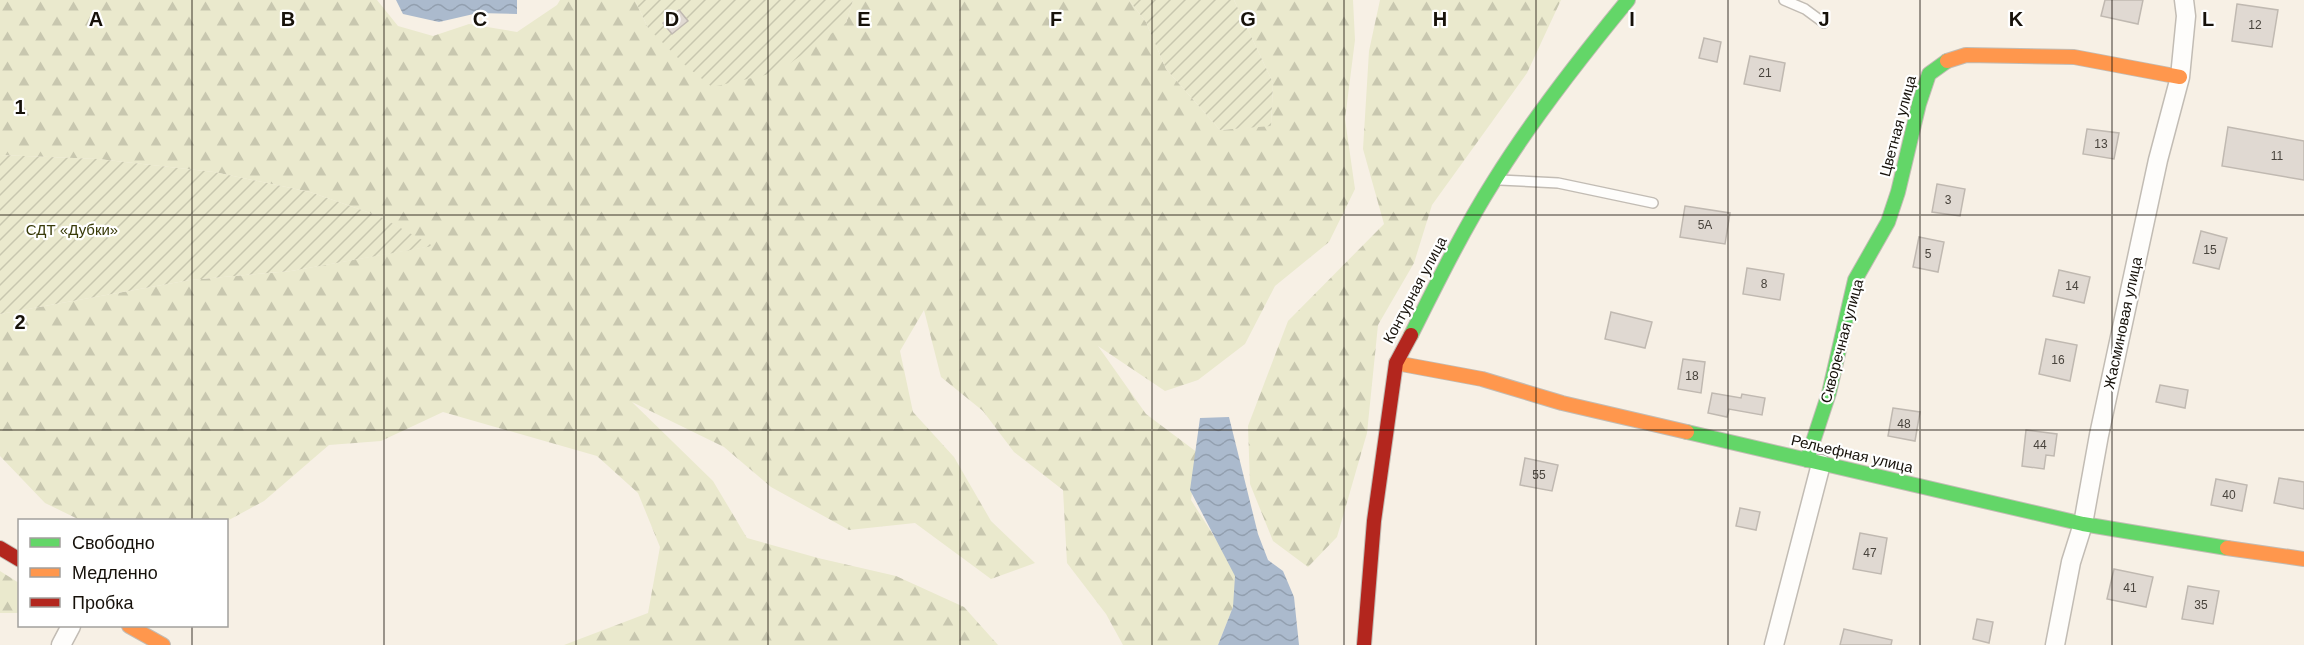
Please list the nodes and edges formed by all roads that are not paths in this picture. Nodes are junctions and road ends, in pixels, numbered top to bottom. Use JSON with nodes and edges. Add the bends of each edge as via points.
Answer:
{"nodes":[{"id":1,"x":1628,"y":0,"type":"edge"},
{"id":2,"x":1784,"y":0,"type":"edge"},
{"id":3,"x":2184,"y":0,"type":"edge"},
{"id":4,"x":1824,"y":23,"type":"dead end"},
{"id":5,"x":2180,"y":77,"type":"junction"},
{"id":6,"x":1494,"y":180,"type":"junction"},
{"id":7,"x":1898,"y":192,"type":"joint"},
{"id":8,"x":1653,"y":203,"type":"dead end"},
{"id":9,"x":1395,"y":363,"type":"junction"},
{"id":10,"x":1814,"y":462,"type":"junction"},
{"id":11,"x":2082,"y":524,"type":"junction"},
{"id":12,"x":0,"y":548,"type":"edge"},
{"id":13,"x":18,"y":559,"type":"edge"},
{"id":14,"x":2304,"y":559,"type":"edge"},
{"id":15,"x":70,"y":627,"type":"edge"},
{"id":16,"x":131,"y":627,"type":"edge"},
{"id":17,"x":61,"y":645,"type":"edge"},
{"id":18,"x":163,"y":645,"type":"edge"},
{"id":19,"x":1364,"y":645,"type":"edge"},
{"id":20,"x":1774,"y":645,"type":"edge"},
{"id":21,"x":2055,"y":645,"type":"edge"}],
"edges":[{"from":1,"to":6,"type":"main road","name":"Контурная улица","via":[[1580,58]]},
{"from":2,"to":4,"type":"lane"},
{"from":3,"to":5,"type":"street","name":"Жасминовая улица"},
{"from":5,"to":7,"type":"main road","name":"Цветная улица","via":[[2074,57],[1966,56],[1949,60],[1929,74]]},
{"from":5,"to":11,"type":"street","name":"Жасминовая улица","via":[[2156,171]]},
{"from":6,"to":8,"type":"lane","via":[[1558,183]]},
{"from":6,"to":9,"type":"main road","name":"Контурная улица"},
{"from":7,"to":10,"type":"main road","name":"Скворечная улица","via":[[1888,222],[1855,280]]},
{"from":9,"to":10,"type":"main road","name":"Рельефная улица","via":[[1482,379],[1562,403]]},
{"from":9,"to":19,"type":"main road","name":"Контурная улица","via":[[1374,521]]},
{"from":10,"to":11,"type":"main road","name":"Рельефная улица"},
{"from":10,"to":20,"type":"street","name":"Скворечная улица"},
{"from":11,"to":14,"type":"main road","name":"Рельефная улица"},
{"from":11,"to":21,"type":"street","name":"Жасминовая улица"},
{"from":12,"to":13,"type":"main road"},
{"from":15,"to":17,"type":"street"},
{"from":16,"to":18,"type":"main road"}]}
